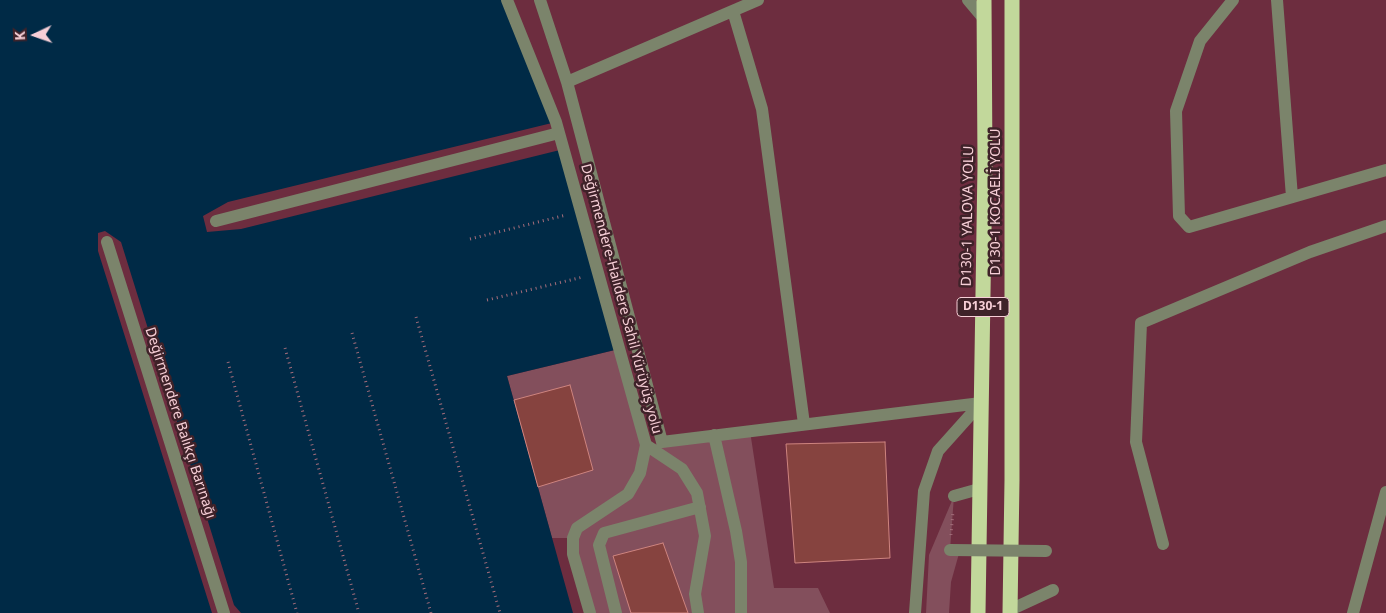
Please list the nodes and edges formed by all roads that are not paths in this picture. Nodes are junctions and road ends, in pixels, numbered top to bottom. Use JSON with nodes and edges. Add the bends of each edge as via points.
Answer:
{"nodes":[{"id":1,"x":507,"y":0,"type":"edge"},
{"id":2,"x":540,"y":0,"type":"edge"},
{"id":3,"x":758,"y":0,"type":"edge"},
{"id":4,"x":968,"y":0,"type":"edge"},
{"id":5,"x":984,"y":0,"type":"edge"},
{"id":6,"x":1012,"y":0,"type":"edge"},
{"id":7,"x":1233,"y":0,"type":"edge"},
{"id":8,"x":1277,"y":0,"type":"edge"},
{"id":9,"x":734,"y":10,"type":"junction"},
{"id":10,"x":984,"y":19,"type":"junction"},
{"id":11,"x":567,"y":82,"type":"junction"},
{"id":12,"x":559,"y":134,"type":"junction"},
{"id":13,"x":1386,"y":170,"type":"edge"},
{"id":14,"x":1292,"y":197,"type":"junction"},
{"id":15,"x":216,"y":221,"type":"dead end"},
{"id":16,"x":1386,"y":226,"type":"edge"},
{"id":17,"x":107,"y":242,"type":"dead end"},
{"id":18,"x":981,"y":403,"type":"junction"},
{"id":19,"x":804,"y":424,"type":"junction"},
{"id":20,"x":714,"y":436,"type":"junction"},
{"id":21,"x":646,"y":445,"type":"junction"},
{"id":22,"x":979,"y":489,"type":"junction"},
{"id":23,"x":1386,"y":492,"type":"edge"},
{"id":24,"x":954,"y":496,"type":"road end"},
{"id":25,"x":700,"y":507,"type":"junction"},
{"id":26,"x":1163,"y":544,"type":"dead end"},
{"id":27,"x":950,"y":550,"type":"road end"},
{"id":28,"x":1046,"y":551,"type":"dead end"},
{"id":29,"x":1053,"y":590,"type":"dead end"},
{"id":30,"x":1010,"y":611,"type":"edge"},
{"id":31,"x":224,"y":613,"type":"edge"},
{"id":32,"x":590,"y":613,"type":"edge"},
{"id":33,"x":616,"y":613,"type":"edge"},
{"id":34,"x":698,"y":613,"type":"edge"},
{"id":35,"x":741,"y":613,"type":"edge"},
{"id":36,"x":916,"y":613,"type":"edge"},
{"id":37,"x":978,"y":613,"type":"edge"},
{"id":38,"x":1353,"y":613,"type":"edge"}],
"edges":[{"from":1,"to":12,"type":"street","name":"Değirmendere-Halıdere Sahil Yürüyüş yolu"},
{"from":2,"to":11,"type":"street"},
{"from":3,"to":9,"type":"street"},
{"from":4,"to":10,"type":"street"},
{"from":5,"to":10,"type":"highway","name":"D130-1 YALOVA YOLU","number":"D130-1"},
{"from":6,"to":30,"type":"highway","name":"D130-1 KOCAELİ YOLU","number":"D130-1"},
{"from":7,"to":14,"type":"street","via":[[1200,41],[1176,111],[1179,216],[1189,227]]},
{"from":8,"to":14,"type":"street"},
{"from":9,"to":11,"type":"street"},
{"from":9,"to":19,"type":"street","via":[[762,109]]},
{"from":10,"to":18,"type":"highway","name":"D130-1 YALOVA YOLU","number":"D130-1"},
{"from":11,"to":20,"type":"street","via":[[662,442]]},
{"from":12,"to":15,"type":"street"},
{"from":12,"to":21,"type":"street","name":"Değirmendere-Halıdere Sahil Yürüyüş yolu"},
{"from":13,"to":14,"type":"street"},
{"from":16,"to":26,"type":"street","via":[[1310,252],[1140,323],[1136,442]]},
{"from":17,"to":31,"type":"street","name":"Değirmendere Balıkçı Barınağı"},
{"from":18,"to":19,"type":"street"},
{"from":18,"to":22,"type":"highway","name":"D130-1 YALOVA YOLU","number":"D130-1"},
{"from":18,"to":36,"type":"street","via":[[938,451],[924,492]]},
{"from":19,"to":20,"type":"street"},
{"from":20,"to":35,"type":"street","via":[[740,554]]},
{"from":21,"to":25,"type":"street","via":[[682,469],[697,493]]},
{"from":21,"to":32,"type":"street","name":"Değirmendere-Halıdere Sahil Yürüyüş yolu","via":[[640,473],[628,494],[577,528],[573,538],[574,554]]},
{"from":22,"to":24,"type":"street"},
{"from":22,"to":37,"type":"highway","name":"D130-1 YALOVA YOLU","number":"D130-1"},
{"from":23,"to":38,"type":"street"},
{"from":25,"to":33,"type":"street","via":[[604,533],[600,545]]},
{"from":25,"to":34,"type":"street","via":[[705,536],[695,594]]},
{"from":27,"to":28,"type":"street","bridge":true},
{"from":29,"to":30,"type":"street"}]}
